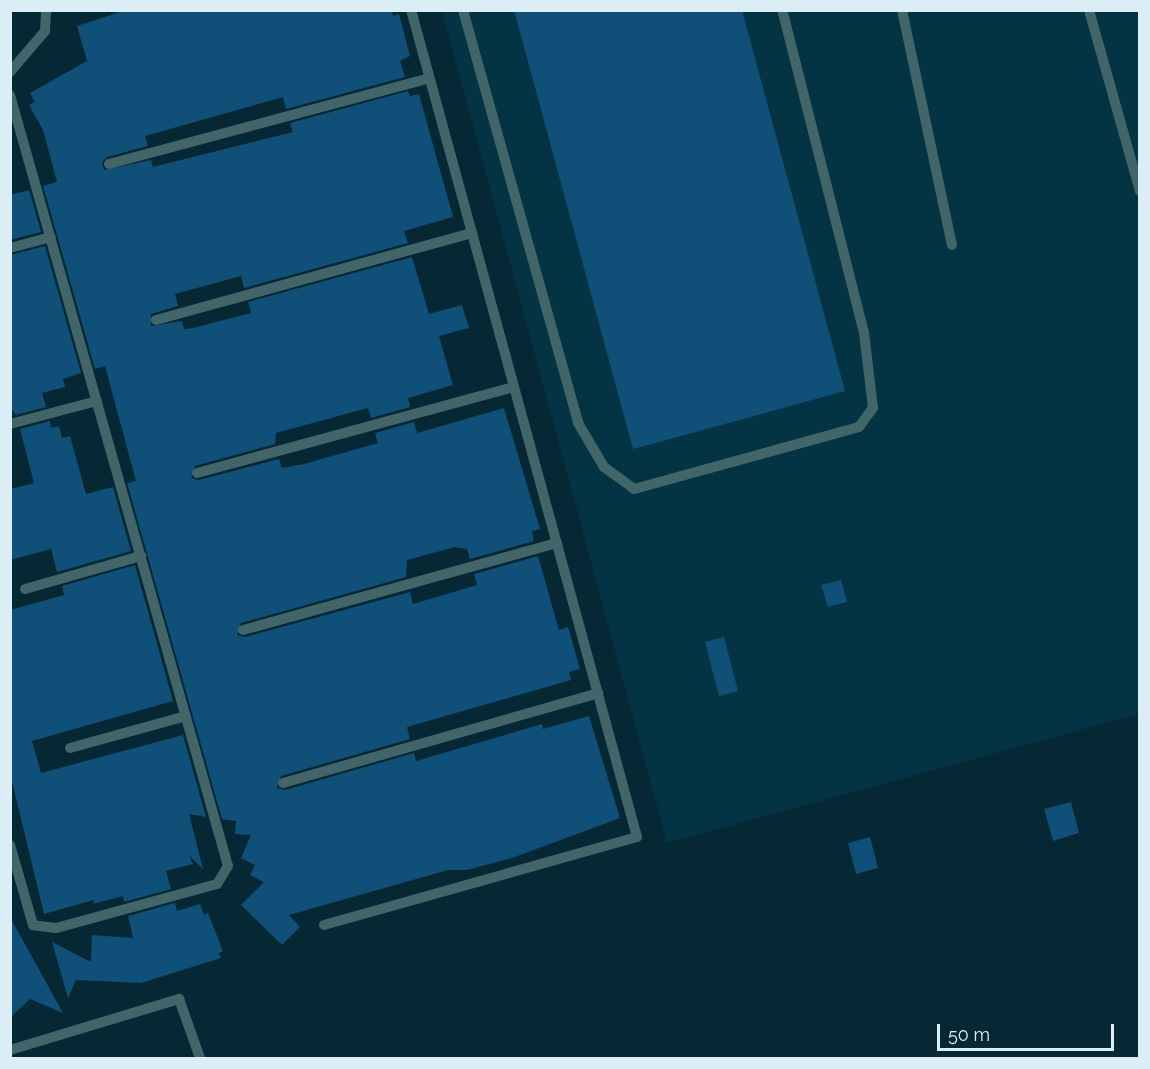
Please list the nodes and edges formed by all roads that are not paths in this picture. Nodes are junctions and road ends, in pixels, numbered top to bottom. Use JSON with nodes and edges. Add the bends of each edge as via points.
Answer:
{"nodes":[{"id":1,"x":46,"y":10,"type":"edge"},
{"id":2,"x":411,"y":10,"type":"edge"},
{"id":3,"x":463,"y":10,"type":"edge"},
{"id":4,"x":782,"y":10,"type":"edge"},
{"id":5,"x":902,"y":10,"type":"edge"},
{"id":6,"x":1089,"y":10,"type":"edge"},
{"id":7,"x":10,"y":72,"type":"edge"},
{"id":8,"x":429,"y":78,"type":"junction"},
{"id":9,"x":10,"y":95,"type":"edge"},
{"id":10,"x":109,"y":164,"type":"dead end"},
{"id":11,"x":1140,"y":191,"type":"edge"},
{"id":12,"x":472,"y":233,"type":"junction"},
{"id":13,"x":51,"y":237,"type":"junction"},
{"id":14,"x":952,"y":245,"type":"dead end"},
{"id":15,"x":10,"y":248,"type":"edge"},
{"id":16,"x":156,"y":320,"type":"dead end"},
{"id":17,"x":514,"y":387,"type":"junction"},
{"id":18,"x":97,"y":401,"type":"junction"},
{"id":19,"x":10,"y":424,"type":"edge"},
{"id":20,"x":197,"y":473,"type":"dead end"},
{"id":21,"x":557,"y":543,"type":"junction"},
{"id":22,"x":141,"y":556,"type":"junction"},
{"id":23,"x":25,"y":589,"type":"dead end"},
{"id":24,"x":243,"y":630,"type":"dead end"},
{"id":25,"x":598,"y":693,"type":"junction"},
{"id":26,"x":186,"y":717,"type":"junction"},
{"id":27,"x":70,"y":748,"type":"dead end"},
{"id":28,"x":283,"y":783,"type":"dead end"},
{"id":29,"x":10,"y":844,"type":"edge"},
{"id":30,"x":324,"y":925,"type":"dead end"},
{"id":31,"x":10,"y":1050,"type":"edge"},
{"id":32,"x":200,"y":1059,"type":"edge"}],
"edges":[{"from":1,"to":7,"type":"lane","via":[[45,31]]},
{"from":2,"to":8,"type":"lane"},
{"from":3,"to":4,"type":"lane","via":[[578,423],[604,466],[634,489],[859,427],[873,408],[864,333]]},
{"from":5,"to":14,"type":"lane"},
{"from":6,"to":11,"type":"lane"},
{"from":8,"to":10,"type":"lane"},
{"from":8,"to":12,"type":"lane"},
{"from":9,"to":13,"type":"lane"},
{"from":12,"to":16,"type":"lane"},
{"from":12,"to":17,"type":"lane"},
{"from":13,"to":15,"type":"lane"},
{"from":13,"to":18,"type":"lane"},
{"from":17,"to":20,"type":"lane"},
{"from":17,"to":21,"type":"lane"},
{"from":18,"to":19,"type":"lane"},
{"from":18,"to":22,"type":"lane"},
{"from":21,"to":24,"type":"lane"},
{"from":21,"to":25,"type":"lane"},
{"from":22,"to":23,"type":"lane"},
{"from":22,"to":26,"type":"lane"},
{"from":25,"to":28,"type":"lane"},
{"from":25,"to":30,"type":"lane","via":[[637,837]]},
{"from":26,"to":27,"type":"lane"},
{"from":26,"to":29,"type":"lane","via":[[228,866],[217,884],[56,928],[33,925]]},
{"from":31,"to":32,"type":"lane","via":[[179,999]]}]}
